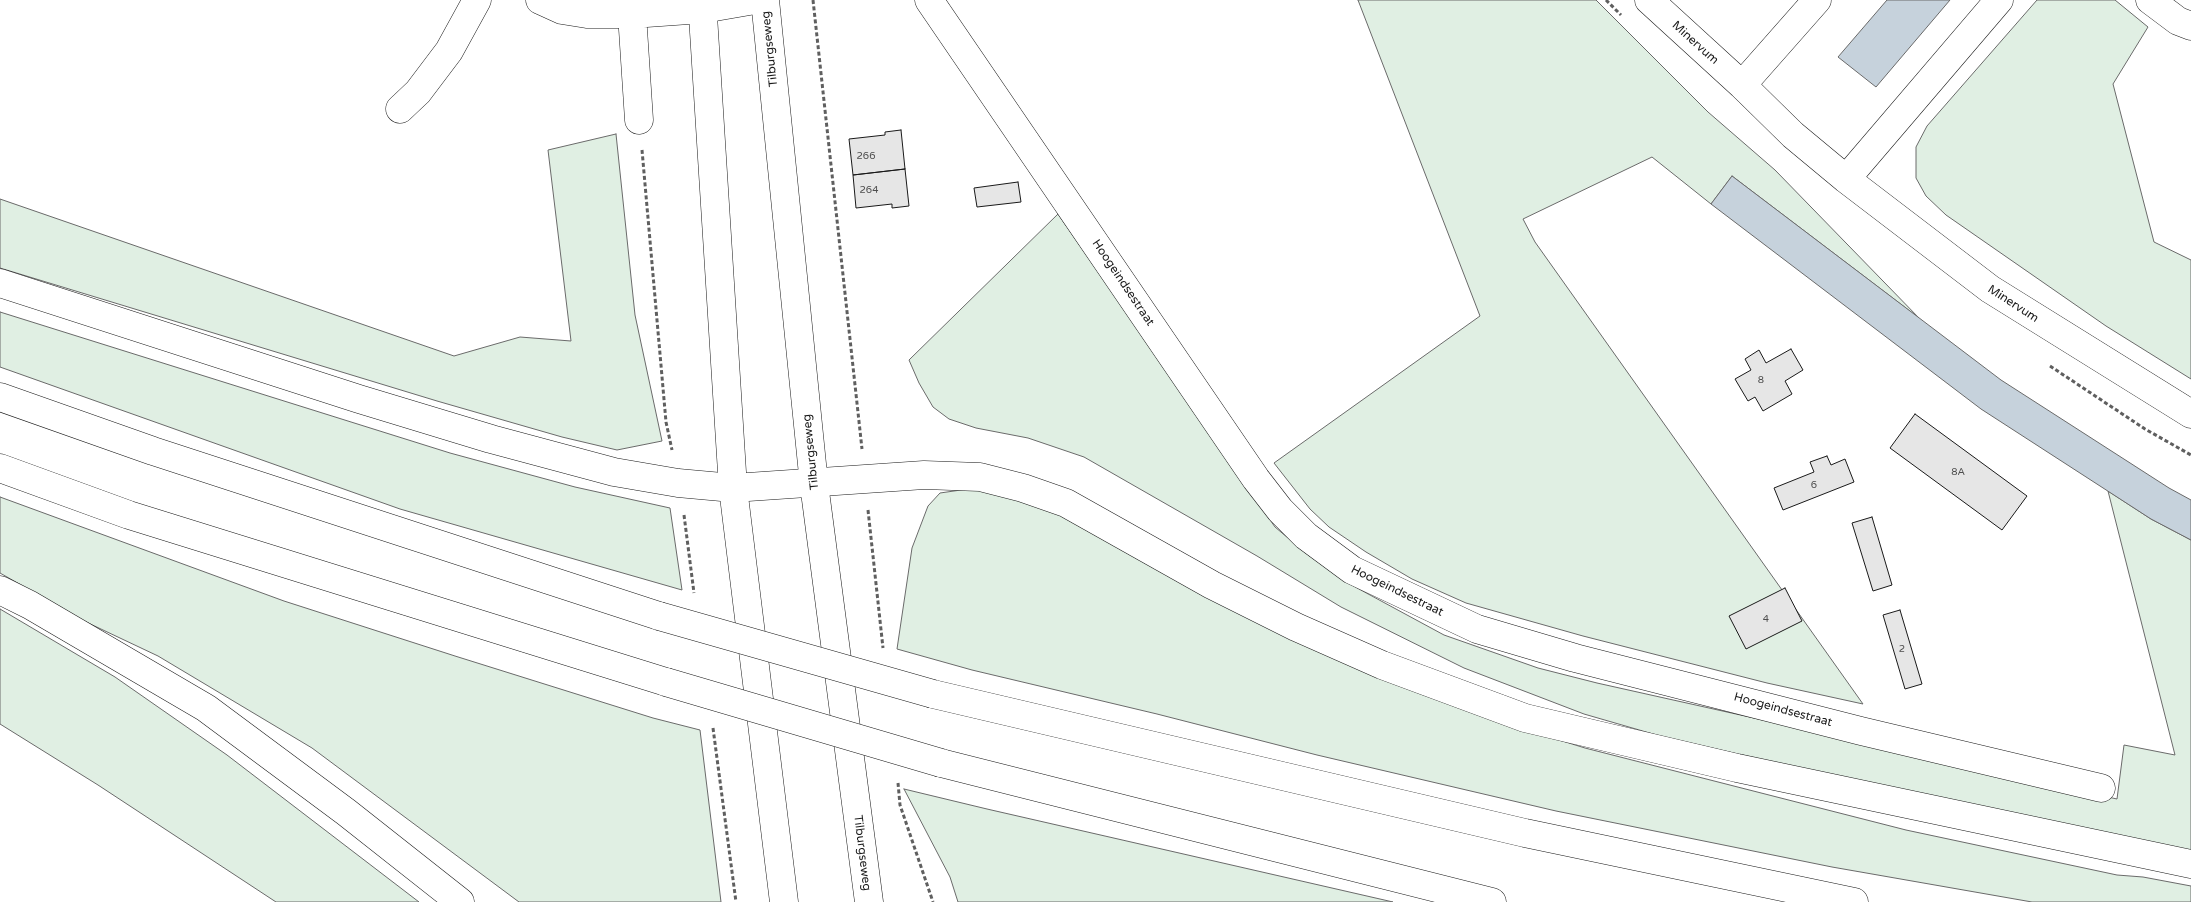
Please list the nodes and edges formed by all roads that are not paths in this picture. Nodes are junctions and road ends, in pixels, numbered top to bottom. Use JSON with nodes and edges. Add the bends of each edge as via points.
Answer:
{"nodes":[{"id":1,"x":476,"y":0,"type":"edge"},
{"id":2,"x":540,"y":0,"type":"edge"},
{"id":3,"x":755,"y":0,"type":"edge"},
{"id":4,"x":765,"y":0,"type":"edge"},
{"id":5,"x":929,"y":0,"type":"edge"},
{"id":6,"x":1648,"y":0,"type":"edge"},
{"id":7,"x":1817,"y":0,"type":"edge"},
{"id":8,"x":1999,"y":0,"type":"edge"},
{"id":9,"x":2150,"y":0,"type":"edge"},
{"id":10,"x":703,"y":5,"type":"edge"},
{"id":11,"x":633,"y":7,"type":"edge"},
{"id":12,"x":2191,"y":26,"type":"edge"},
{"id":13,"x":1742,"y":85,"type":"junction"},
{"id":14,"x":400,"y":109,"type":"dead end"},
{"id":15,"x":639,"y":120,"type":"dead end"},
{"id":16,"x":1846,"y":179,"type":"junction"},
{"id":17,"x":0,"y":283,"type":"edge"},
{"id":18,"x":0,"y":397,"type":"edge"},
{"id":19,"x":2191,"y":414,"type":"edge"},
{"id":20,"x":0,"y":468,"type":"edge"},
{"id":21,"x":814,"y":484,"type":"junction"},
{"id":22,"x":733,"y":488,"type":"junction"},
{"id":23,"x":0,"y":590,"type":"edge"},
{"id":24,"x":2101,"y":788,"type":"dead end"},
{"id":25,"x":2191,"y":864,"type":"edge"},
{"id":26,"x":460,"y":902,"type":"edge"},
{"id":27,"x":784,"y":902,"type":"edge"},
{"id":28,"x":869,"y":902,"type":"edge"},
{"id":29,"x":1492,"y":902,"type":"edge"},
{"id":30,"x":1854,"y":902,"type":"edge"}],
"edges":[{"from":1,"to":14,"type":"main road","via":[[449,52],[418,92]]},
{"from":2,"to":11,"type":"main road","via":[[578,13]]},
{"from":3,"to":10,"type":"main road"},
{"from":4,"to":21,"type":"main road","name":"Tilburgseweg"},
{"from":5,"to":24,"type":"main road","name":"Hoogeindsestraat","via":[[1256,479],[1306,536],[1352,570],[1477,629],[1575,658]]},
{"from":6,"to":13,"type":"main road","name":"Minervum"},
{"from":7,"to":13,"type":"main road"},
{"from":8,"to":16,"type":"main road"},
{"from":9,"to":12,"type":"main road","via":[[2178,21]]},
{"from":10,"to":11,"type":"main road"},
{"from":10,"to":22,"type":"main road"},
{"from":11,"to":15,"type":"main road"},
{"from":13,"to":16,"type":"main road","name":"Minervum","via":[[1793,135]]},
{"from":16,"to":19,"type":"main road","name":"Minervum","via":[[1990,289]]},
{"from":17,"to":22,"type":"main road","via":[[491,439],[614,472],[678,484]]},
{"from":18,"to":30,"type":"main road","bridge":true,"via":[[153,452],[659,616],[933,694],[1525,833]]},
{"from":20,"to":29,"type":"main road","bridge":true,"via":[[128,515],[666,682],[941,763]]},
{"from":21,"to":22,"type":"main road"},
{"from":21,"to":25,"type":"main road","via":[[895,476],[944,476],[980,477],[1023,488],[1066,503],[1212,585],[1296,627],[1382,664],[1526,718],[1737,768]]},
{"from":21,"to":28,"type":"main road","name":"Tilburgseweg"},
{"from":22,"to":27,"type":"main road"},
{"from":23,"to":26,"type":"main road","via":[[206,708]]}]}
